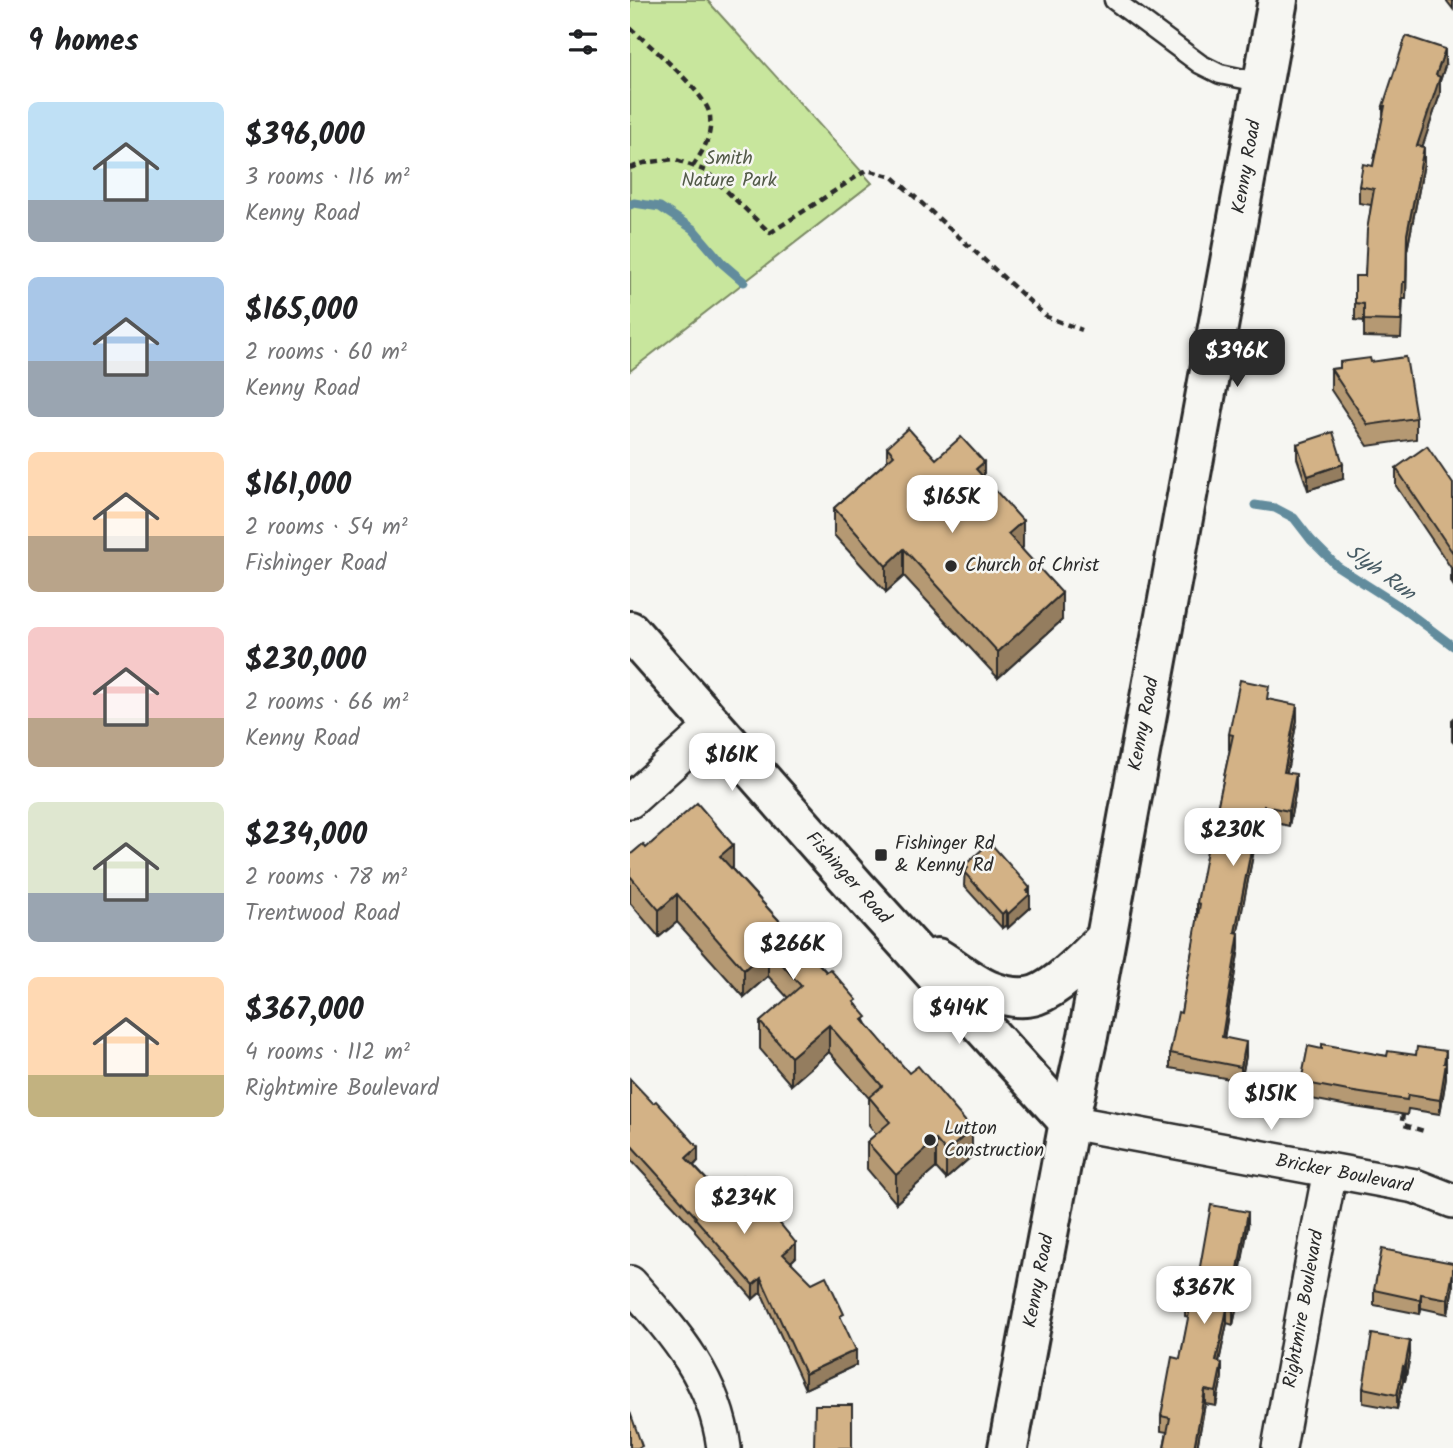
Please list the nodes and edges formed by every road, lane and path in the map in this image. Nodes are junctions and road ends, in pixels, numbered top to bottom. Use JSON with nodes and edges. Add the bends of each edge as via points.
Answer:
{"nodes":[{"id":1,"x":1114,"y":0,"type":"edge"},
{"id":2,"x":1278,"y":0,"type":"edge"},
{"id":3,"x":630,"y":28,"type":"edge"},
{"id":4,"x":1263,"y":83,"type":"junction"},
{"id":5,"x":693,"y":166,"type":"junction"},
{"id":6,"x":630,"y":168,"type":"edge"},
{"id":7,"x":1083,"y":330,"type":"dead end"},
{"id":8,"x":630,"y":631,"type":"edge"},
{"id":9,"x":713,"y":726,"type":"junction"},
{"id":10,"x":630,"y":801,"type":"edge"},
{"id":11,"x":894,"y":929,"type":"junction"},
{"id":12,"x":1104,"y":940,"type":"junction"},
{"id":13,"x":1403,"y":1114,"type":"edge"},
{"id":14,"x":1069,"y":1122,"type":"junction"},
{"id":15,"x":1427,"y":1132,"type":"dead end"},
{"id":16,"x":1331,"y":1171,"type":"junction"},
{"id":17,"x":1453,"y":1201,"type":"edge"},
{"id":18,"x":630,"y":1283,"type":"edge"},
{"id":19,"x":724,"y":1448,"type":"edge"},
{"id":20,"x":1008,"y":1448,"type":"edge"},
{"id":21,"x":1279,"y":1448,"type":"edge"}],
"edges":[{"from":1,"to":4,"type":"lane","via":[[1200,64],[1220,74]]},
{"from":2,"to":4,"type":"main road","name":"Kenny Road"},
{"from":3,"to":5,"type":"path","via":[[696,89],[710,113],[707,144]]},
{"from":4,"to":12,"type":"main road","name":"Kenny Road"},
{"from":5,"to":6,"type":"path","via":[[674,159]]},
{"from":5,"to":7,"type":"path","via":[[706,171],[770,233],[867,170],[893,177],[1047,317]]},
{"from":8,"to":9,"type":"main road","name":"Fishinger Road"},
{"from":9,"to":10,"type":"street"},
{"from":9,"to":11,"type":"main road","name":"Fishinger Road"},
{"from":11,"to":12,"type":"main road","via":[[986,989],[1009,997],[1037,995],[1051,987]]},
{"from":11,"to":14,"type":"main road","name":"Fishinger Road"},
{"from":12,"to":14,"type":"main road","name":"Kenny Road"},
{"from":13,"to":15,"type":"path","via":[[1404,1125]]},
{"from":14,"to":16,"type":"street","name":"Bricker Boulevard"},
{"from":14,"to":20,"type":"main road","name":"Kenny Road"},
{"from":16,"to":17,"type":"street","name":"Bricker Boulevard","via":[[1415,1186]]},
{"from":16,"to":21,"type":"street","name":"Rightmire Boulevard"},
{"from":18,"to":19,"type":"street","via":[[691,1358],[711,1394]]}]}
